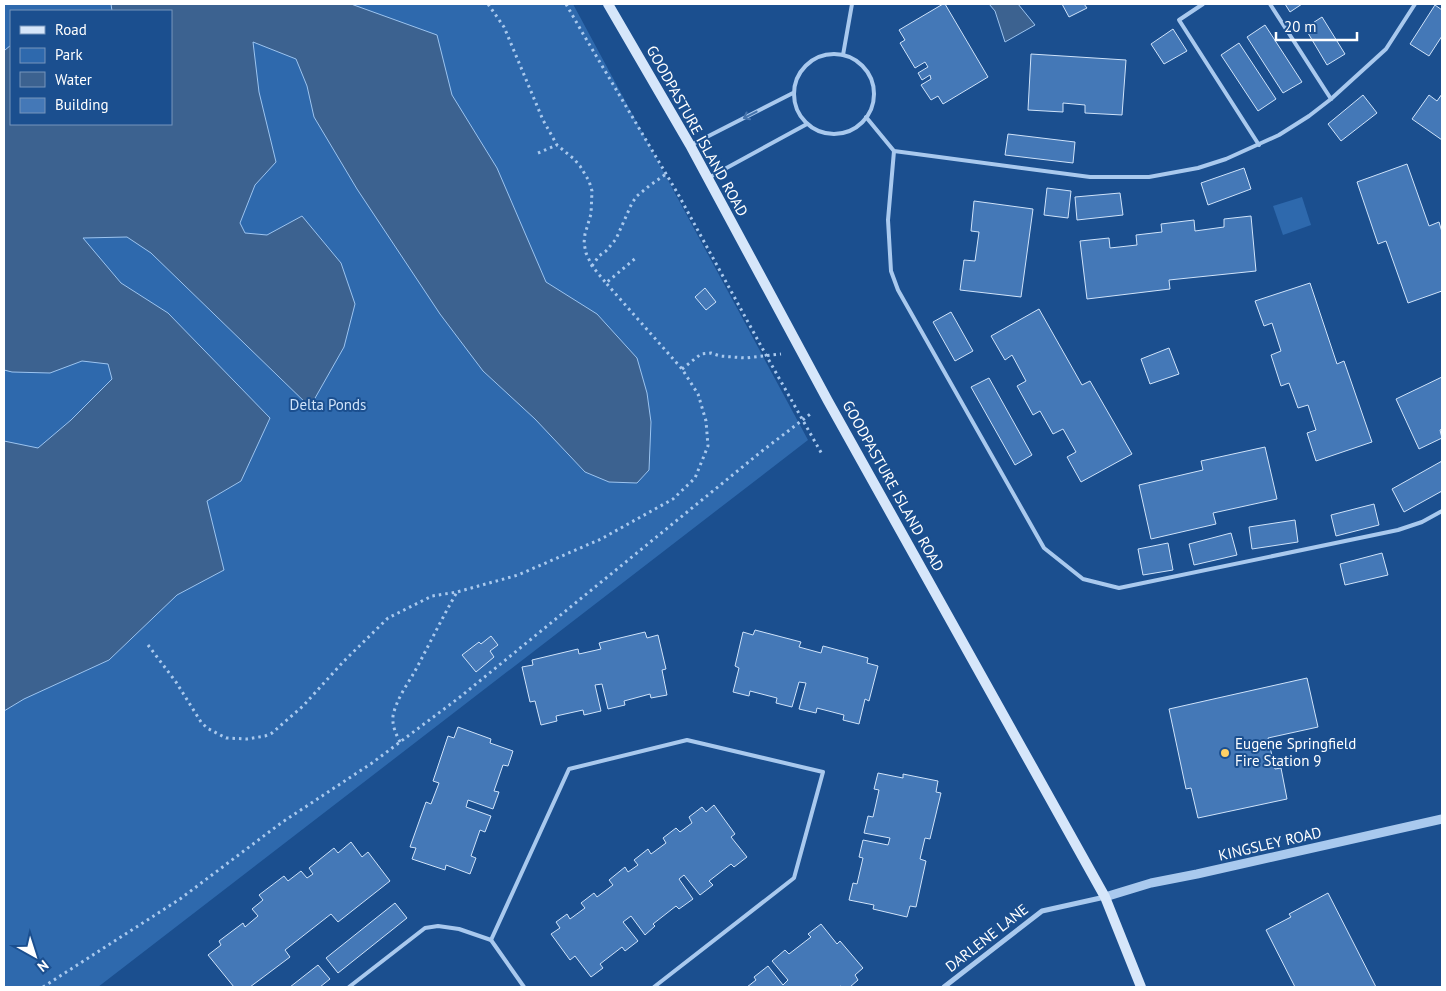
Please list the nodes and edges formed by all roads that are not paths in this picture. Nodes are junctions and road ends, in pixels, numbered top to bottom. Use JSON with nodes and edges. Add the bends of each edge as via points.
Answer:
{"nodes":[{"id":1,"x":608,"y":4,"type":"edge"},
{"id":2,"x":852,"y":4,"type":"edge"},
{"id":3,"x":1204,"y":4,"type":"edge"},
{"id":4,"x":1270,"y":4,"type":"edge"},
{"id":5,"x":1415,"y":4,"type":"edge"},
{"id":6,"x":843,"y":55,"type":"junction"},
{"id":7,"x":793,"y":92,"type":"junction"},
{"id":8,"x":1331,"y":99,"type":"junction"},
{"id":9,"x":866,"y":117,"type":"junction"},
{"id":10,"x":807,"y":124,"type":"junction"},
{"id":11,"x":690,"y":145,"type":"junction"},
{"id":12,"x":1260,"y":145,"type":"junction"},
{"id":13,"x":894,"y":151,"type":"junction"},
{"id":14,"x":708,"y":178,"type":"junction"},
{"id":15,"x":1442,"y":511,"type":"edge"},
{"id":16,"x":1442,"y":819,"type":"edge"},
{"id":17,"x":1105,"y":897,"type":"junction"},
{"id":18,"x":492,"y":940,"type":"junction"},
{"id":19,"x":348,"y":987,"type":"edge"},
{"id":20,"x":524,"y":987,"type":"edge"},
{"id":21,"x":654,"y":987,"type":"edge"},
{"id":22,"x":944,"y":987,"type":"edge"},
{"id":23,"x":1141,"y":987,"type":"edge"}],
"edges":[{"from":1,"to":11,"type":"main road","name":"GOODPASTURE ISLAND ROAD"},
{"from":2,"to":6,"type":"lane"},
{"from":3,"to":12,"type":"lane","via":[[1179,20]]},
{"from":4,"to":8,"type":"lane"},
{"from":5,"to":8,"type":"lane","via":[[1386,49]]},
{"from":6,"to":7,"type":"lane","via":[[829,54],[816,58],[804,67]]},
{"from":6,"to":9,"type":"lane","via":[[856,60],[872,82],[873,105]]},
{"from":7,"to":10,"type":"lane","via":[[796,106]]},
{"from":7,"to":11,"type":"lane","one_way":true},
{"from":8,"to":12,"type":"lane"},
{"from":9,"to":10,"type":"lane","via":[[844,133],[830,134]]},
{"from":9,"to":13,"type":"lane"},
{"from":10,"to":14,"type":"lane"},
{"from":11,"to":14,"type":"main road","name":"GOODPASTURE ISLAND ROAD"},
{"from":12,"to":13,"type":"lane","via":[[1198,168],[1149,177],[1090,178]]},
{"from":13,"to":15,"type":"lane","via":[[888,220],[891,271],[898,290],[1044,548],[1083,579],[1119,588],[1398,530]]},
{"from":14,"to":17,"type":"main road","name":"GOODPASTURE ISLAND ROAD","via":[[828,401]]},
{"from":16,"to":17,"type":"street","name":"KINGSLEY ROAD","via":[[1151,883]]},
{"from":17,"to":22,"type":"street","name":"DARLENE LANE","via":[[1042,911]]},
{"from":17,"to":23,"type":"main road","name":"GOODPASTURE ISLAND ROAD"},
{"from":18,"to":19,"type":"lane","via":[[459,929],[424,928]]},
{"from":18,"to":20,"type":"lane"},
{"from":18,"to":21,"type":"lane","via":[[569,769],[687,740],[823,772],[794,878]]}]}
